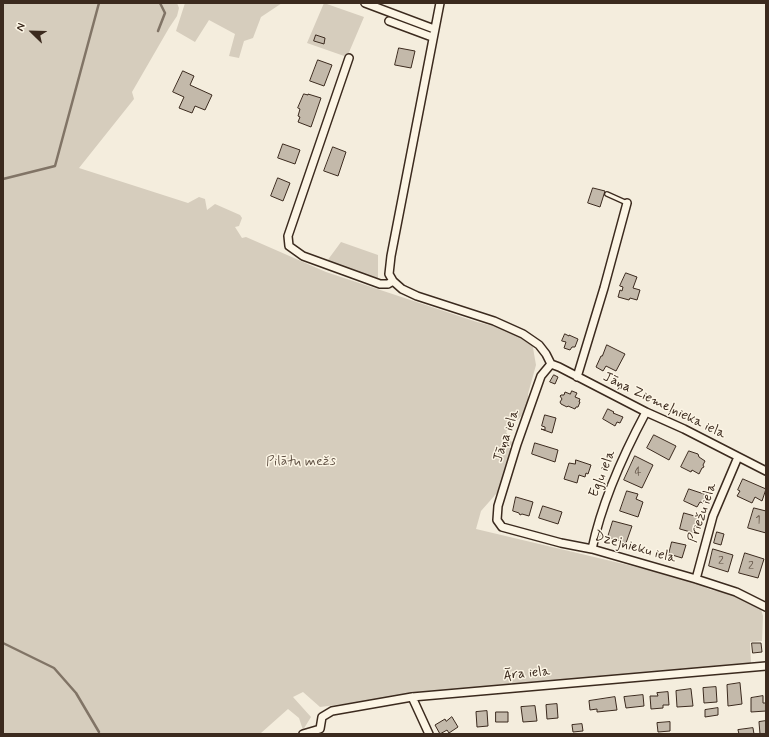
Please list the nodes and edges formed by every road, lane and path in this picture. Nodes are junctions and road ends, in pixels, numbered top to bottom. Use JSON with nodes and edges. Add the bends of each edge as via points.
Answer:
{"nodes":[{"id":1,"x":365,"y":3,"type":"edge"},
{"id":2,"x":440,"y":3,"type":"edge"},
{"id":3,"x":388,"y":22,"type":"dead end"},
{"id":4,"x":434,"y":29,"type":"junction"},
{"id":5,"x":432,"y":37,"type":"junction"},
{"id":6,"x":348,"y":58,"type":"dead end"},
{"id":7,"x":607,"y":194,"type":"dead end"},
{"id":8,"x":627,"y":203,"type":"joint"},
{"id":9,"x":393,"y":281,"type":"junction"},
{"id":10,"x":551,"y":364,"type":"junction"},
{"id":11,"x":577,"y":377,"type":"junction"},
{"id":12,"x":646,"y":412,"type":"junction"},
{"id":13,"x":738,"y":457,"type":"junction"},
{"id":14,"x":766,"y":471,"type":"edge"},
{"id":15,"x":497,"y":520,"type":"joint"},
{"id":16,"x":592,"y":549,"type":"junction"},
{"id":17,"x":696,"y":579,"type":"junction"},
{"id":18,"x":766,"y":607,"type":"edge"},
{"id":19,"x":766,"y":666,"type":"edge"},
{"id":20,"x":412,"y":697,"type":"junction"},
{"id":21,"x":321,"y":731,"type":"edge"},
{"id":22,"x":303,"y":734,"type":"edge"},
{"id":23,"x":429,"y":734,"type":"edge"}],
"edges":[{"from":1,"to":4,"type":"street"},
{"from":2,"to":4,"type":"street"},
{"from":3,"to":5,"type":"street"},
{"from":4,"to":5,"type":"street"},
{"from":5,"to":9,"type":"street","via":[[391,256],[389,274]]},
{"from":6,"to":9,"type":"street","via":[[288,236],[289,246],[303,256],[380,284]]},
{"from":7,"to":8,"type":"lane"},
{"from":8,"to":11,"type":"street"},
{"from":9,"to":10,"type":"street","via":[[402,289],[417,296],[494,321],[523,334],[539,345]]},
{"from":10,"to":11,"type":"street","name":"Jāņa Ziemeļnieka iela"},
{"from":10,"to":15,"type":"street","name":"Jāņa iela","via":[[541,376],[517,444],[498,506]]},
{"from":11,"to":12,"type":"street","name":"Jāņa Ziemeļnieka iela"},
{"from":12,"to":13,"type":"street","name":"Jāņa Ziemeļnieka iela"},
{"from":12,"to":16,"type":"street","name":"Egļu iela","via":[[615,477],[596,529]]},
{"from":13,"to":14,"type":"street","name":"Jāņa Ziemeļnieka iela"},
{"from":13,"to":17,"type":"street","name":"Priežu iela","via":[[713,516]]},
{"from":15,"to":16,"type":"street","name":"Dzejnieku iela","via":[[502,527]]},
{"from":16,"to":17,"type":"street","name":"Dzejnieku iela"},
{"from":17,"to":18,"type":"street","name":"Dzejnieku iela","via":[[736,592]]},
{"from":19,"to":20,"type":"street","name":"Āra iela"},
{"from":20,"to":21,"type":"street","name":"Āra iela","via":[[332,711],[322,717]]},
{"from":20,"to":23,"type":"street"},
{"from":21,"to":22,"type":"street","name":"Āra iela"}]}
